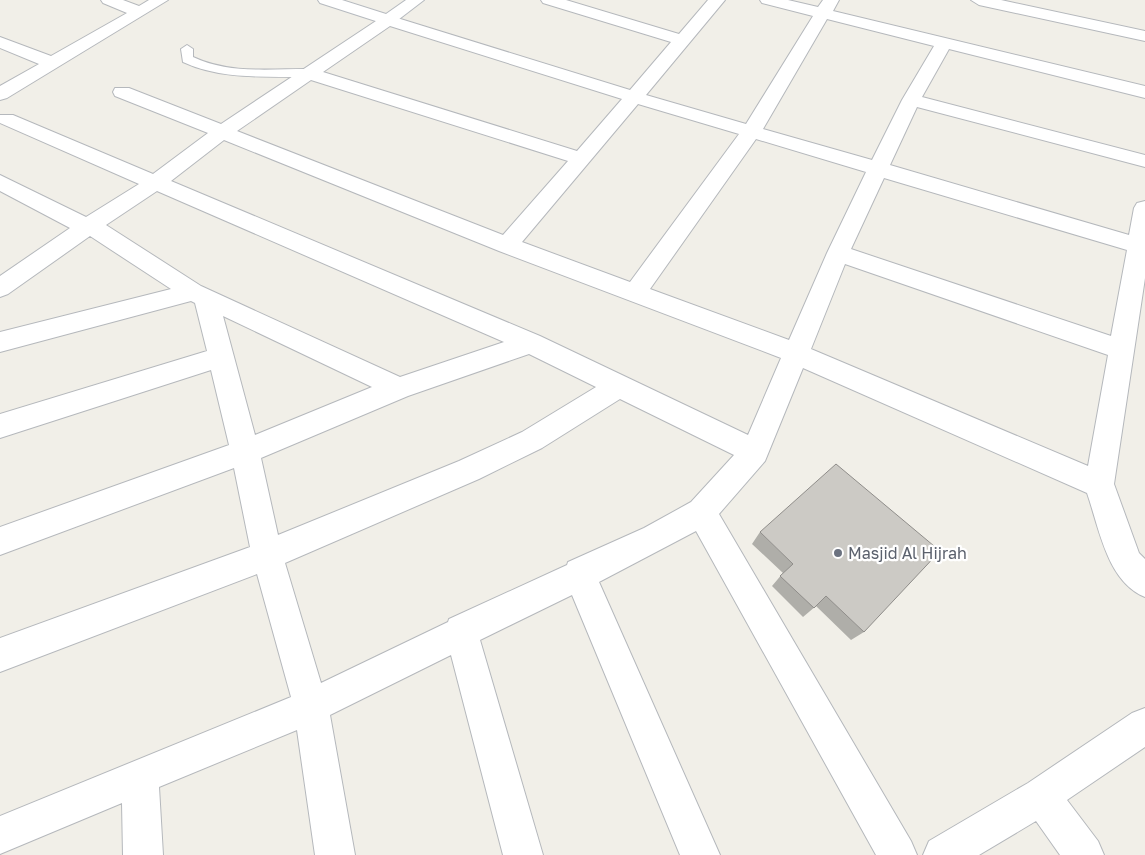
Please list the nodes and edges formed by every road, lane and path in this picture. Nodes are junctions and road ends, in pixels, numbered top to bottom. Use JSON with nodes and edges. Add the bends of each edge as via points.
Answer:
{"nodes":[{"id":1,"x":109,"y":0,"type":"edge"},
{"id":2,"x":160,"y":0,"type":"edge"},
{"id":3,"x":326,"y":0,"type":"edge"},
{"id":4,"x":416,"y":0,"type":"edge"},
{"id":5,"x":550,"y":0,"type":"edge"},
{"id":6,"x":717,"y":0,"type":"edge"},
{"id":7,"x":768,"y":0,"type":"edge"},
{"id":8,"x":979,"y":0,"type":"edge"},
{"id":9,"x":826,"y":7,"type":"edge"},
{"id":10,"x":140,"y":12,"type":"junction"},
{"id":11,"x":388,"y":20,"type":"junction"},
{"id":12,"x":1145,"y":36,"type":"edge"},
{"id":13,"x":680,"y":40,"type":"junction"},
{"id":14,"x":0,"y":42,"type":"edge"},
{"id":15,"x":945,"y":42,"type":"junction"},
{"id":16,"x":187,"y":49,"type":"dead end"},
{"id":17,"x":52,"y":63,"type":"junction"},
{"id":18,"x":306,"y":73,"type":"junction"},
{"id":19,"x":122,"y":92,"type":"dead end"},
{"id":20,"x":1145,"y":92,"type":"edge"},
{"id":21,"x":0,"y":94,"type":"edge"},
{"id":22,"x":633,"y":97,"type":"junction"},
{"id":23,"x":911,"y":100,"type":"junction"},
{"id":24,"x":6,"y":119,"type":"dead end"},
{"id":25,"x":222,"y":132,"type":"junction"},
{"id":26,"x":751,"y":132,"type":"junction"},
{"id":27,"x":582,"y":160,"type":"junction"},
{"id":28,"x":1145,"y":161,"type":"edge"},
{"id":29,"x":879,"y":170,"type":"junction"},
{"id":30,"x":0,"y":182,"type":"edge"},
{"id":31,"x":155,"y":183,"type":"junction"},
{"id":32,"x":1145,"y":208,"type":"edge"},
{"id":33,"x":87,"y":227,"type":"junction"},
{"id":34,"x":507,"y":245,"type":"junction"},
{"id":35,"x":1143,"y":246,"type":"edge"},
{"id":36,"x":838,"y":253,"type":"junction"},
{"id":37,"x":0,"y":288,"type":"edge"},
{"id":38,"x":635,"y":293,"type":"junction"},
{"id":39,"x":200,"y":295,"type":"junction"},
{"id":40,"x":0,"y":342,"type":"edge"},
{"id":41,"x":531,"y":343,"type":"junction"},
{"id":42,"x":1122,"y":350,"type":"junction"},
{"id":43,"x":795,"y":353,"type":"junction"},
{"id":44,"x":221,"y":357,"type":"junction"},
{"id":45,"x":619,"y":386,"type":"junction"},
{"id":46,"x":399,"y":388,"type":"junction"},
{"id":47,"x":0,"y":426,"type":"edge"},
{"id":48,"x":245,"y":452,"type":"junction"},
{"id":49,"x":756,"y":452,"type":"junction"},
{"id":50,"x":1099,"y":484,"type":"junction"},
{"id":51,"x":702,"y":512,"type":"junction"},
{"id":52,"x":0,"y":541,"type":"edge"},
{"id":53,"x":267,"y":555,"type":"junction"},
{"id":54,"x":579,"y":573,"type":"junction"},
{"id":55,"x":1145,"y":582,"type":"edge"},
{"id":56,"x":461,"y":631,"type":"junction"},
{"id":57,"x":0,"y":655,"type":"edge"},
{"id":58,"x":311,"y":706,"type":"junction"},
{"id":59,"x":1145,"y":726,"type":"edge"},
{"id":60,"x":140,"y":777,"type":"junction"},
{"id":61,"x":1041,"y":796,"type":"junction"},
{"id":62,"x":0,"y":835,"type":"edge"},
{"id":63,"x":143,"y":855,"type":"edge"},
{"id":64,"x":335,"y":855,"type":"edge"},
{"id":65,"x":523,"y":855,"type":"edge"},
{"id":66,"x":700,"y":855,"type":"edge"},
{"id":67,"x":897,"y":855,"type":"edge"},
{"id":68,"x":943,"y":855,"type":"edge"},
{"id":69,"x":1084,"y":855,"type":"edge"}],
"edges":[{"from":1,"to":10,"type":"street"},
{"from":2,"to":10,"type":"street"},
{"from":3,"to":11,"type":"street"},
{"from":4,"to":11,"type":"street"},
{"from":5,"to":13,"type":"street"},
{"from":6,"to":13,"type":"street"},
{"from":7,"to":9,"type":"street"},
{"from":8,"to":12,"type":"street"},
{"from":9,"to":15,"type":"street"},
{"from":9,"to":26,"type":"street"},
{"from":10,"to":17,"type":"street"},
{"from":11,"to":18,"type":"street"},
{"from":11,"to":22,"type":"street"},
{"from":13,"to":22,"type":"street"},
{"from":14,"to":17,"type":"street"},
{"from":15,"to":20,"type":"street"},
{"from":15,"to":23,"type":"street"},
{"from":16,"to":18,"type":"lane","via":[[187,59],[199,66]]},
{"from":17,"to":21,"type":"street"},
{"from":18,"to":25,"type":"street"},
{"from":18,"to":27,"type":"street"},
{"from":19,"to":25,"type":"street"},
{"from":22,"to":26,"type":"street"},
{"from":22,"to":27,"type":"street"},
{"from":23,"to":28,"type":"street"},
{"from":23,"to":29,"type":"street"},
{"from":24,"to":31,"type":"street"},
{"from":25,"to":31,"type":"street"},
{"from":25,"to":34,"type":"street"},
{"from":26,"to":29,"type":"street"},
{"from":26,"to":38,"type":"street"},
{"from":27,"to":34,"type":"street"},
{"from":29,"to":35,"type":"street"},
{"from":29,"to":36,"type":"street"},
{"from":30,"to":33,"type":"street"},
{"from":31,"to":33,"type":"street"},
{"from":31,"to":41,"type":"street"},
{"from":32,"to":35,"type":"street"},
{"from":33,"to":37,"type":"street"},
{"from":33,"to":39,"type":"street","via":[[96,229]]},
{"from":34,"to":38,"type":"street"},
{"from":35,"to":42,"type":"street"},
{"from":36,"to":42,"type":"street"},
{"from":36,"to":43,"type":"street"},
{"from":38,"to":43,"type":"street"},
{"from":39,"to":40,"type":"street"},
{"from":39,"to":44,"type":"street"},
{"from":39,"to":46,"type":"street"},
{"from":41,"to":45,"type":"street"},
{"from":41,"to":46,"type":"street"},
{"from":42,"to":50,"type":"street"},
{"from":43,"to":49,"type":"street"},
{"from":43,"to":50,"type":"street"},
{"from":44,"to":47,"type":"street"},
{"from":44,"to":48,"type":"street"},
{"from":45,"to":49,"type":"street"},
{"from":45,"to":53,"type":"street","via":[[532,440]]},
{"from":46,"to":48,"type":"street"},
{"from":48,"to":52,"type":"street"},
{"from":48,"to":53,"type":"street"},
{"from":49,"to":51,"type":"street"},
{"from":50,"to":55,"type":"street","via":[[1127,562]]},
{"from":51,"to":54,"type":"street","via":[[656,538]]},
{"from":51,"to":67,"type":"street"},
{"from":53,"to":57,"type":"street"},
{"from":53,"to":58,"type":"street"},
{"from":54,"to":56,"type":"street"},
{"from":54,"to":66,"type":"street"},
{"from":56,"to":58,"type":"street"},
{"from":56,"to":65,"type":"street"},
{"from":58,"to":60,"type":"street"},
{"from":58,"to":64,"type":"street"},
{"from":59,"to":61,"type":"street"},
{"from":60,"to":62,"type":"street"},
{"from":60,"to":63,"type":"street"},
{"from":61,"to":68,"type":"street"},
{"from":61,"to":69,"type":"street"}]}
